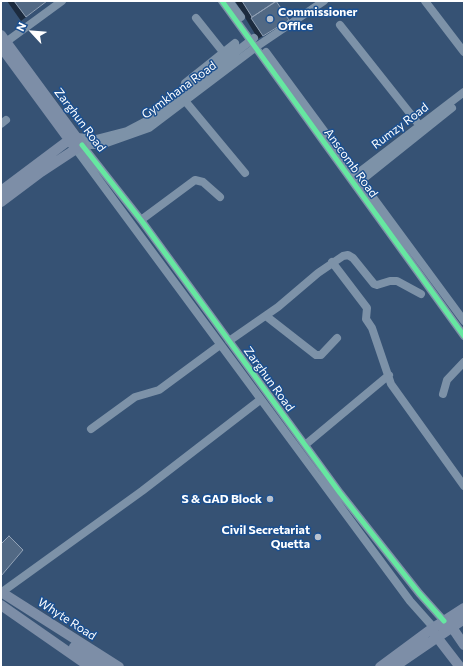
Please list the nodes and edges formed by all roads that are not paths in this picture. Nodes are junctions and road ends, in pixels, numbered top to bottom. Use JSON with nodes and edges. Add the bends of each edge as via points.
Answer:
{"nodes":[{"id":1,"x":62,"y":1,"type":"edge"},
{"id":2,"x":222,"y":1,"type":"edge"},
{"id":3,"x":229,"y":1,"type":"edge"},
{"id":4,"x":324,"y":1,"type":"edge"},
{"id":5,"x":425,"y":1,"type":"edge"},
{"id":6,"x":196,"y":18,"type":"dead end"},
{"id":7,"x":340,"y":25,"type":"dead end"},
{"id":8,"x":3,"y":41,"type":"edge"},
{"id":9,"x":256,"y":42,"type":"junction"},
{"id":10,"x":235,"y":44,"type":"dead end"},
{"id":11,"x":223,"y":52,"type":"junction"},
{"id":12,"x":464,"y":52,"type":"edge"},
{"id":13,"x":186,"y":90,"type":"junction"},
{"id":14,"x":464,"y":92,"type":"edge"},
{"id":15,"x":464,"y":99,"type":"edge"},
{"id":16,"x":186,"y":102,"type":"junction"},
{"id":17,"x":420,"y":126,"type":"junction"},
{"id":18,"x":76,"y":143,"type":"junction"},
{"id":19,"x":245,"y":173,"type":"dead end"},
{"id":20,"x":356,"y":180,"type":"junction"},
{"id":21,"x":1,"y":190,"type":"edge"},
{"id":22,"x":220,"y":197,"type":"dead end"},
{"id":23,"x":1,"y":202,"type":"edge"},
{"id":24,"x":141,"y":220,"type":"junction"},
{"id":25,"x":332,"y":262,"type":"junction"},
{"id":26,"x":421,"y":294,"type":"dead end"},
{"id":27,"x":266,"y":316,"type":"junction"},
{"id":28,"x":464,"y":321,"type":"edge"},
{"id":29,"x":464,"y":336,"type":"edge"},
{"id":30,"x":337,"y":338,"type":"dead end"},
{"id":31,"x":229,"y":341,"type":"junction"},
{"id":32,"x":220,"y":345,"type":"junction"},
{"id":33,"x":464,"y":362,"type":"edge"},
{"id":34,"x":389,"y":375,"type":"junction"},
{"id":35,"x":443,"y":394,"type":"dead end"},
{"id":36,"x":260,"y":400,"type":"junction"},
{"id":37,"x":91,"y":428,"type":"dead end"},
{"id":38,"x":305,"y":445,"type":"junction"},
{"id":39,"x":464,"y":486,"type":"edge"},
{"id":40,"x":1,"y":594,"type":"edge"},
{"id":41,"x":1,"y":605,"type":"edge"},
{"id":42,"x":464,"y":608,"type":"edge"},
{"id":43,"x":464,"y":619,"type":"edge"},
{"id":44,"x":448,"y":623,"type":"junction"},
{"id":45,"x":434,"y":632,"type":"junction"},
{"id":46,"x":464,"y":646,"type":"edge"},
{"id":47,"x":90,"y":667,"type":"edge"},
{"id":48,"x":104,"y":667,"type":"edge"},
{"id":49,"x":119,"y":667,"type":"edge"},
{"id":50,"x":380,"y":667,"type":"edge"},
{"id":51,"x":394,"y":667,"type":"edge"},
{"id":52,"x":460,"y":667,"type":"edge"}],
"edges":[{"from":1,"to":8,"type":"street"},
{"from":2,"to":9,"type":"street","name":"Anscomb Road"},
{"from":3,"to":9,"type":"street","name":"Anscomb Road"},
{"from":4,"to":9,"type":"street"},
{"from":5,"to":12,"type":"street"},
{"from":6,"to":11,"type":"street"},
{"from":7,"to":17,"type":"street"},
{"from":8,"to":18,"type":"main road","name":"Zarghun Road"},
{"from":9,"to":13,"type":"street"},
{"from":9,"to":16,"type":"street","name":"Gymkhana Road"},
{"from":9,"to":20,"type":"street","name":"Anscomb Road"},
{"from":10,"to":11,"type":"street"},
{"from":11,"to":13,"type":"street","via":[[185,83]]},
{"from":13,"to":18,"type":"street","via":[[148,120],[127,131]]},
{"from":14,"to":17,"type":"street","name":"Rumzy Road"},
{"from":15,"to":20,"type":"street","name":"Rumzy Road"},
{"from":16,"to":18,"type":"street","name":"Gymkhana Road","via":[[149,128],[101,145]]},
{"from":16,"to":19,"type":"street"},
{"from":17,"to":20,"type":"street","name":"Rumzy Road"},
{"from":18,"to":21,"type":"main road"},
{"from":18,"to":23,"type":"main road"},
{"from":18,"to":24,"type":"street","name":"Zarghun Road"},
{"from":18,"to":32,"type":"street","name":"Zarghun Road"},
{"from":20,"to":28,"type":"street","name":"Anscomb Road"},
{"from":20,"to":29,"type":"street","name":"Anscomb Road"},
{"from":22,"to":24,"type":"street","via":[[203,182],[195,180]]},
{"from":24,"to":31,"type":"street","name":"Zarghun Road"},
{"from":25,"to":26,"type":"street","via":[[348,255],[374,284],[398,281]]},
{"from":25,"to":27,"type":"street"},
{"from":25,"to":34,"type":"street","via":[[367,308],[366,319],[372,328]]},
{"from":27,"to":30,"type":"street","via":[[316,355],[321,354]]},
{"from":27,"to":31,"type":"street"},
{"from":31,"to":38,"type":"street","name":"Zarghun Road"},
{"from":32,"to":36,"type":"street","name":"Zarghun Road"},
{"from":32,"to":37,"type":"street","via":[[159,390],[135,397]]},
{"from":33,"to":35,"type":"street","via":[[447,380]]},
{"from":34,"to":38,"type":"street"},
{"from":34,"to":39,"type":"street","via":[[391,384]]},
{"from":36,"to":40,"type":"street","via":[[142,491]]},
{"from":36,"to":45,"type":"street","name":"Zarghun Road"},
{"from":38,"to":44,"type":"street","name":"Zarghun Road","via":[[419,593]]},
{"from":40,"to":48,"type":"main road"},
{"from":40,"to":49,"type":"main road","name":"Whyte Road"},
{"from":41,"to":47,"type":"main road"},
{"from":42,"to":44,"type":"main road"},
{"from":43,"to":44,"type":"main road"},
{"from":44,"to":45,"type":"main road"},
{"from":44,"to":46,"type":"main road","name":"Zarghun Road"},
{"from":45,"to":50,"type":"main road"},
{"from":45,"to":51,"type":"main road"},
{"from":45,"to":52,"type":"main road","name":"Zarghun Road"}]}
